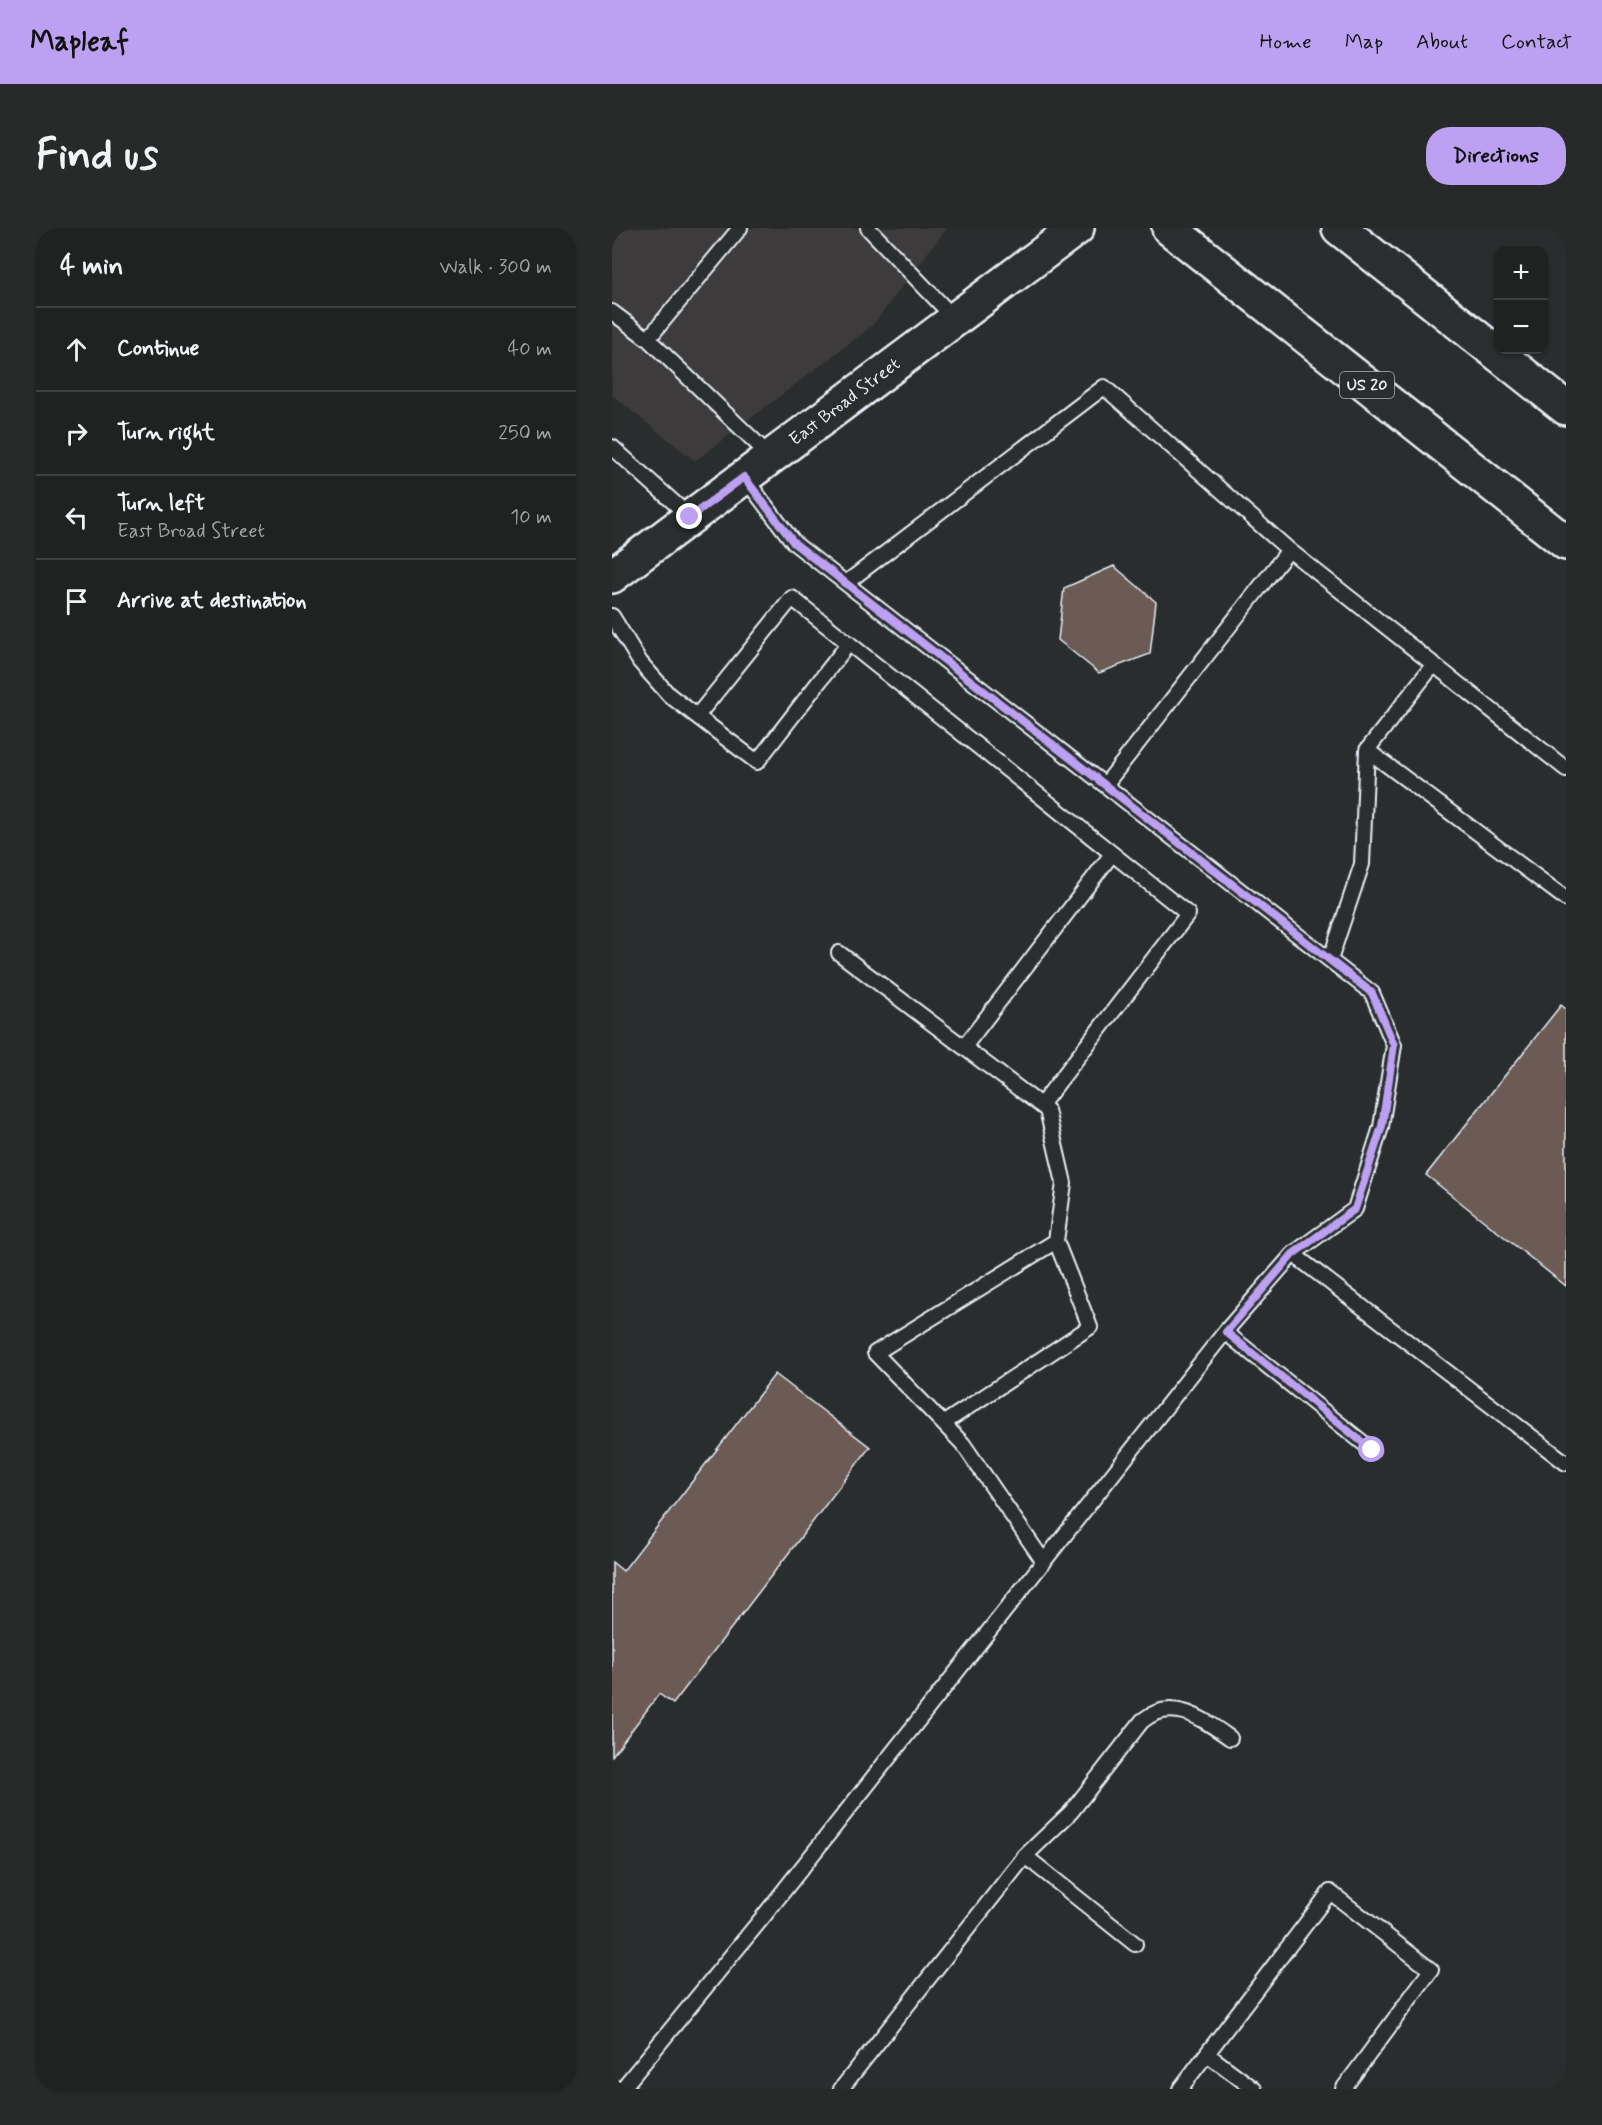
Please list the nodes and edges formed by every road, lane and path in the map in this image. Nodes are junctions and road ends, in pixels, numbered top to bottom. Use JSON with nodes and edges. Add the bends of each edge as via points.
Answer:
{"nodes":[{"id":1,"x":740,"y":228,"type":"edge"},
{"id":2,"x":868,"y":228,"type":"edge"},
{"id":3,"x":1077,"y":228,"type":"edge"},
{"id":4,"x":1169,"y":228,"type":"edge"},
{"id":5,"x":1339,"y":228,"type":"edge"},
{"id":6,"x":612,"y":312,"type":"edge"},
{"id":7,"x":955,"y":319,"type":"junction"},
{"id":8,"x":648,"y":339,"type":"junction"},
{"id":9,"x":1566,"y":408,"type":"edge"},
{"id":10,"x":612,"y":447,"type":"edge"},
{"id":11,"x":771,"y":457,"type":"junction"},
{"id":12,"x":744,"y":477,"type":"junction"},
{"id":13,"x":690,"y":517,"type":"junction"},
{"id":14,"x":1566,"y":543,"type":"edge"},
{"id":15,"x":1289,"y":550,"type":"junction"},
{"id":16,"x":612,"y":576,"type":"edge"},
{"id":17,"x":846,"y":583,"type":"junction"},
{"id":18,"x":612,"y":616,"type":"edge"},
{"id":19,"x":849,"y":643,"type":"junction"},
{"id":20,"x":1434,"y":664,"type":"junction"},
{"id":21,"x":697,"y":716,"type":"junction"},
{"id":22,"x":1367,"y":750,"type":"junction"},
{"id":23,"x":1566,"y":769,"type":"edge"},
{"id":24,"x":1106,"y":785,"type":"junction"},
{"id":25,"x":1112,"y":854,"type":"junction"},
{"id":26,"x":1566,"y":899,"type":"edge"},
{"id":27,"x":839,"y":953,"type":"dead end"},
{"id":28,"x":1330,"y":960,"type":"junction"},
{"id":29,"x":964,"y":1047,"type":"junction"},
{"id":30,"x":1041,"y":1105,"type":"junction"},
{"id":31,"x":1056,"y":1241,"type":"junction"},
{"id":32,"x":1293,"y":1254,"type":"junction"},
{"id":33,"x":1226,"y":1332,"type":"junction"},
{"id":34,"x":944,"y":1423,"type":"junction"},
{"id":35,"x":1372,"y":1450,"type":"dead end"},
{"id":36,"x":1566,"y":1463,"type":"edge"},
{"id":37,"x":1044,"y":1562,"type":"junction"},
{"id":38,"x":1230,"y":1738,"type":"dead end"},
{"id":39,"x":1025,"y":1856,"type":"junction"},
{"id":40,"x":1136,"y":1944,"type":"dead end"},
{"id":41,"x":1207,"y":2054,"type":"junction"},
{"id":42,"x":622,"y":2089,"type":"edge"},
{"id":43,"x":841,"y":2089,"type":"edge"},
{"id":44,"x":1180,"y":2089,"type":"edge"},
{"id":45,"x":1254,"y":2089,"type":"edge"},
{"id":46,"x":1343,"y":2089,"type":"edge"}],
"edges":[{"from":1,"to":8,"type":"lane"},
{"from":2,"to":7,"type":"lane"},
{"from":3,"to":7,"type":"main road","name":"East Broad Street"},
{"from":4,"to":14,"type":"main road","number":"US 20"},
{"from":5,"to":9,"type":"main road"},
{"from":6,"to":8,"type":"lane"},
{"from":7,"to":11,"type":"main road","name":"East Broad Street"},
{"from":8,"to":11,"type":"lane"},
{"from":10,"to":13,"type":"lane"},
{"from":11,"to":12,"type":"main road","name":"East Broad Street"},
{"from":12,"to":13,"type":"main road","name":"East Broad Street"},
{"from":12,"to":17,"type":"lane","via":[[794,543]]},
{"from":13,"to":16,"type":"main road","name":"East Broad Street"},
{"from":15,"to":17,"type":"lane","via":[[1104,387]]},
{"from":15,"to":20,"type":"lane"},
{"from":15,"to":24,"type":"lane"},
{"from":17,"to":24,"type":"lane"},
{"from":18,"to":21,"type":"lane","via":[[640,662],[669,694]]},
{"from":19,"to":21,"type":"lane","via":[[792,598]]},
{"from":19,"to":21,"type":"lane","via":[[757,762]]},
{"from":19,"to":25,"type":"lane"},
{"from":20,"to":22,"type":"lane"},
{"from":20,"to":23,"type":"lane"},
{"from":22,"to":26,"type":"lane"},
{"from":22,"to":28,"type":"lane","via":[[1362,864]]},
{"from":24,"to":28,"type":"lane"},
{"from":25,"to":29,"type":"lane"},
{"from":25,"to":30,"type":"lane","via":[[1188,914]]},
{"from":27,"to":29,"type":"lane"},
{"from":28,"to":32,"type":"lane","via":[[1372,993],[1394,1045],[1382,1126],[1355,1209]]},
{"from":29,"to":30,"type":"lane"},
{"from":30,"to":31,"type":"lane","via":[[1047,1110],[1064,1183]]},
{"from":31,"to":34,"type":"lane","via":[[1090,1327]]},
{"from":31,"to":34,"type":"lane","via":[[875,1353]]},
{"from":32,"to":33,"type":"lane"},
{"from":32,"to":36,"type":"lane"},
{"from":33,"to":35,"type":"lane"},
{"from":33,"to":37,"type":"lane"},
{"from":34,"to":37,"type":"lane","via":[[963,1444]]},
{"from":37,"to":42,"type":"lane"},
{"from":38,"to":39,"type":"lane","via":[[1206,1721],[1177,1709],[1152,1713],[1071,1812]]},
{"from":39,"to":40,"type":"lane"},
{"from":39,"to":43,"type":"lane"},
{"from":41,"to":44,"type":"lane"},
{"from":41,"to":45,"type":"lane"},
{"from":41,"to":46,"type":"lane","via":[[1330,1892],[1431,1970]]}]}
